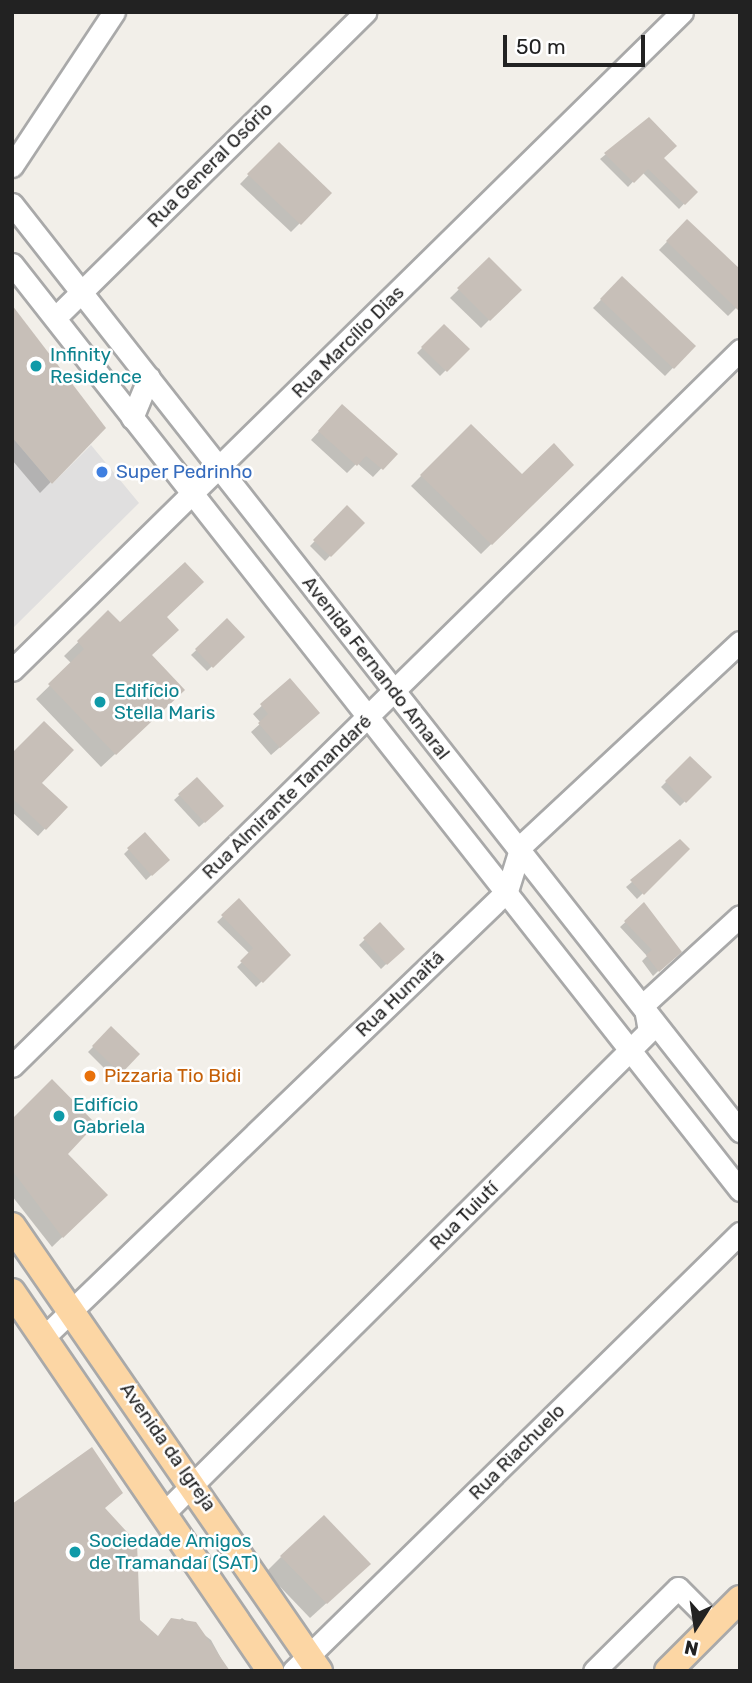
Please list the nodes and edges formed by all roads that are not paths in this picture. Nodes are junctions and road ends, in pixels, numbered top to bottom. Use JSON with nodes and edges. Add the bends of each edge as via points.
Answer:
{"nodes":[{"id":1,"x":114,"y":12,"type":"edge"},
{"id":2,"x":365,"y":12,"type":"edge"},
{"id":3,"x":682,"y":12,"type":"edge"},
{"id":4,"x":12,"y":166,"type":"edge"},
{"id":5,"x":12,"y":204,"type":"edge"},
{"id":6,"x":12,"y":264,"type":"edge"},
{"id":7,"x":81,"y":292,"type":"junction"},
{"id":8,"x":55,"y":318,"type":"junction"},
{"id":9,"x":740,"y":350,"type":"edge"},
{"id":10,"x":149,"y":377,"type":"junction"},
{"id":11,"x":132,"y":418,"type":"junction"},
{"id":12,"x":220,"y":468,"type":"junction"},
{"id":13,"x":193,"y":494,"type":"junction"},
{"id":14,"x":740,"y":642,"type":"edge"},
{"id":15,"x":12,"y":670,"type":"edge"},
{"id":16,"x":393,"y":693,"type":"junction"},
{"id":17,"x":372,"y":714,"type":"junction"},
{"id":18,"x":521,"y":846,"type":"junction"},
{"id":19,"x":507,"y":891,"type":"junction"},
{"id":20,"x":740,"y":916,"type":"edge"},
{"id":21,"x":643,"y":1004,"type":"junction"},
{"id":22,"x":629,"y":1049,"type":"junction"},
{"id":23,"x":12,"y":1066,"type":"edge"},
{"id":24,"x":740,"y":1131,"type":"edge"},
{"id":25,"x":740,"y":1190,"type":"edge"},
{"id":26,"x":12,"y":1226,"type":"edge"},
{"id":27,"x":740,"y":1233,"type":"edge"},
{"id":28,"x":12,"y":1292,"type":"edge"},
{"id":29,"x":72,"y":1312,"type":"junction"},
{"id":30,"x":44,"y":1337,"type":"junction"},
{"id":31,"x":196,"y":1484,"type":"junction"},
{"id":32,"x":166,"y":1511,"type":"junction"},
{"id":33,"x":740,"y":1599,"type":"edge"},
{"id":34,"x":714,"y":1624,"type":"junction"},
{"id":35,"x":307,"y":1666,"type":"edge"},
{"id":36,"x":673,"y":1669,"type":"edge"},
{"id":37,"x":271,"y":1671,"type":"edge"},
{"id":38,"x":594,"y":1671,"type":"edge"}],
"edges":[{"from":1,"to":4,"type":"street"},
{"from":2,"to":7,"type":"street","name":"Rua General Osório"},
{"from":3,"to":12,"type":"street","name":"Rua Marcílio Dias"},
{"from":5,"to":7,"type":"street","name":"Avenida Fernando Amaral"},
{"from":6,"to":8,"type":"street","name":"Avenida Fernando Amaral"},
{"from":7,"to":8,"type":"street","name":"Rua General Osório"},
{"from":7,"to":10,"type":"street","name":"Avenida Fernando Amaral"},
{"from":8,"to":11,"type":"street","name":"Avenida Fernando Amaral"},
{"from":9,"to":16,"type":"street","name":"Rua Almirante Tamandaré"},
{"from":10,"to":11,"type":"street"},
{"from":10,"to":12,"type":"street","name":"Avenida Fernando Amaral"},
{"from":11,"to":13,"type":"street","name":"Avenida Fernando Amaral"},
{"from":12,"to":13,"type":"street","name":"Rua Marcílio Dias"},
{"from":12,"to":16,"type":"street","name":"Avenida Fernando Amaral"},
{"from":13,"to":15,"type":"street","name":"Rua Marcílio Dias"},
{"from":13,"to":17,"type":"street","name":"Avenida Fernando Amaral"},
{"from":14,"to":18,"type":"street","name":"Rua Humaitá"},
{"from":16,"to":17,"type":"street","name":"Rua Almirante Tamandaré"},
{"from":16,"to":18,"type":"street","name":"Avenida Fernando Amaral"},
{"from":17,"to":19,"type":"street","name":"Avenida Fernando Amaral"},
{"from":17,"to":23,"type":"street","name":"Rua Almirante Tamandaré"},
{"from":18,"to":19,"type":"street","name":"Rua Humaitá"},
{"from":18,"to":21,"type":"street","name":"Avenida Fernando Amaral"},
{"from":19,"to":22,"type":"street","name":"Avenida Fernando Amaral"},
{"from":19,"to":29,"type":"street","name":"Rua Humaitá"},
{"from":20,"to":21,"type":"street"},
{"from":21,"to":22,"type":"street","name":"Rua Tuiutí","via":[[649,1031]]},
{"from":21,"to":24,"type":"street","name":"Avenida Fernando Amaral"},
{"from":22,"to":25,"type":"street","name":"Avenida Fernando Amaral"},
{"from":22,"to":31,"type":"street","name":"Rua Tuiutí"},
{"from":26,"to":29,"type":"main road","name":"Avenida da Igreja"},
{"from":27,"to":35,"type":"street","name":"Rua Riachuelo"},
{"from":28,"to":30,"type":"main road","name":"Avenida da Igreja"},
{"from":29,"to":30,"type":"street","name":"Rua Humaitá"},
{"from":29,"to":31,"type":"main road","name":"Avenida da Igreja"},
{"from":30,"to":32,"type":"main road","name":"Avenida da Igreja"},
{"from":31,"to":32,"type":"street","name":"Rua Tuiutí"},
{"from":31,"to":35,"type":"main road","name":"Avenida da Igreja"},
{"from":32,"to":37,"type":"main road","name":"Avenida da Igreja"},
{"from":33,"to":34,"type":"main road"},
{"from":34,"to":36,"type":"main road"},
{"from":34,"to":38,"type":"street","via":[[678,1588]]}]}
